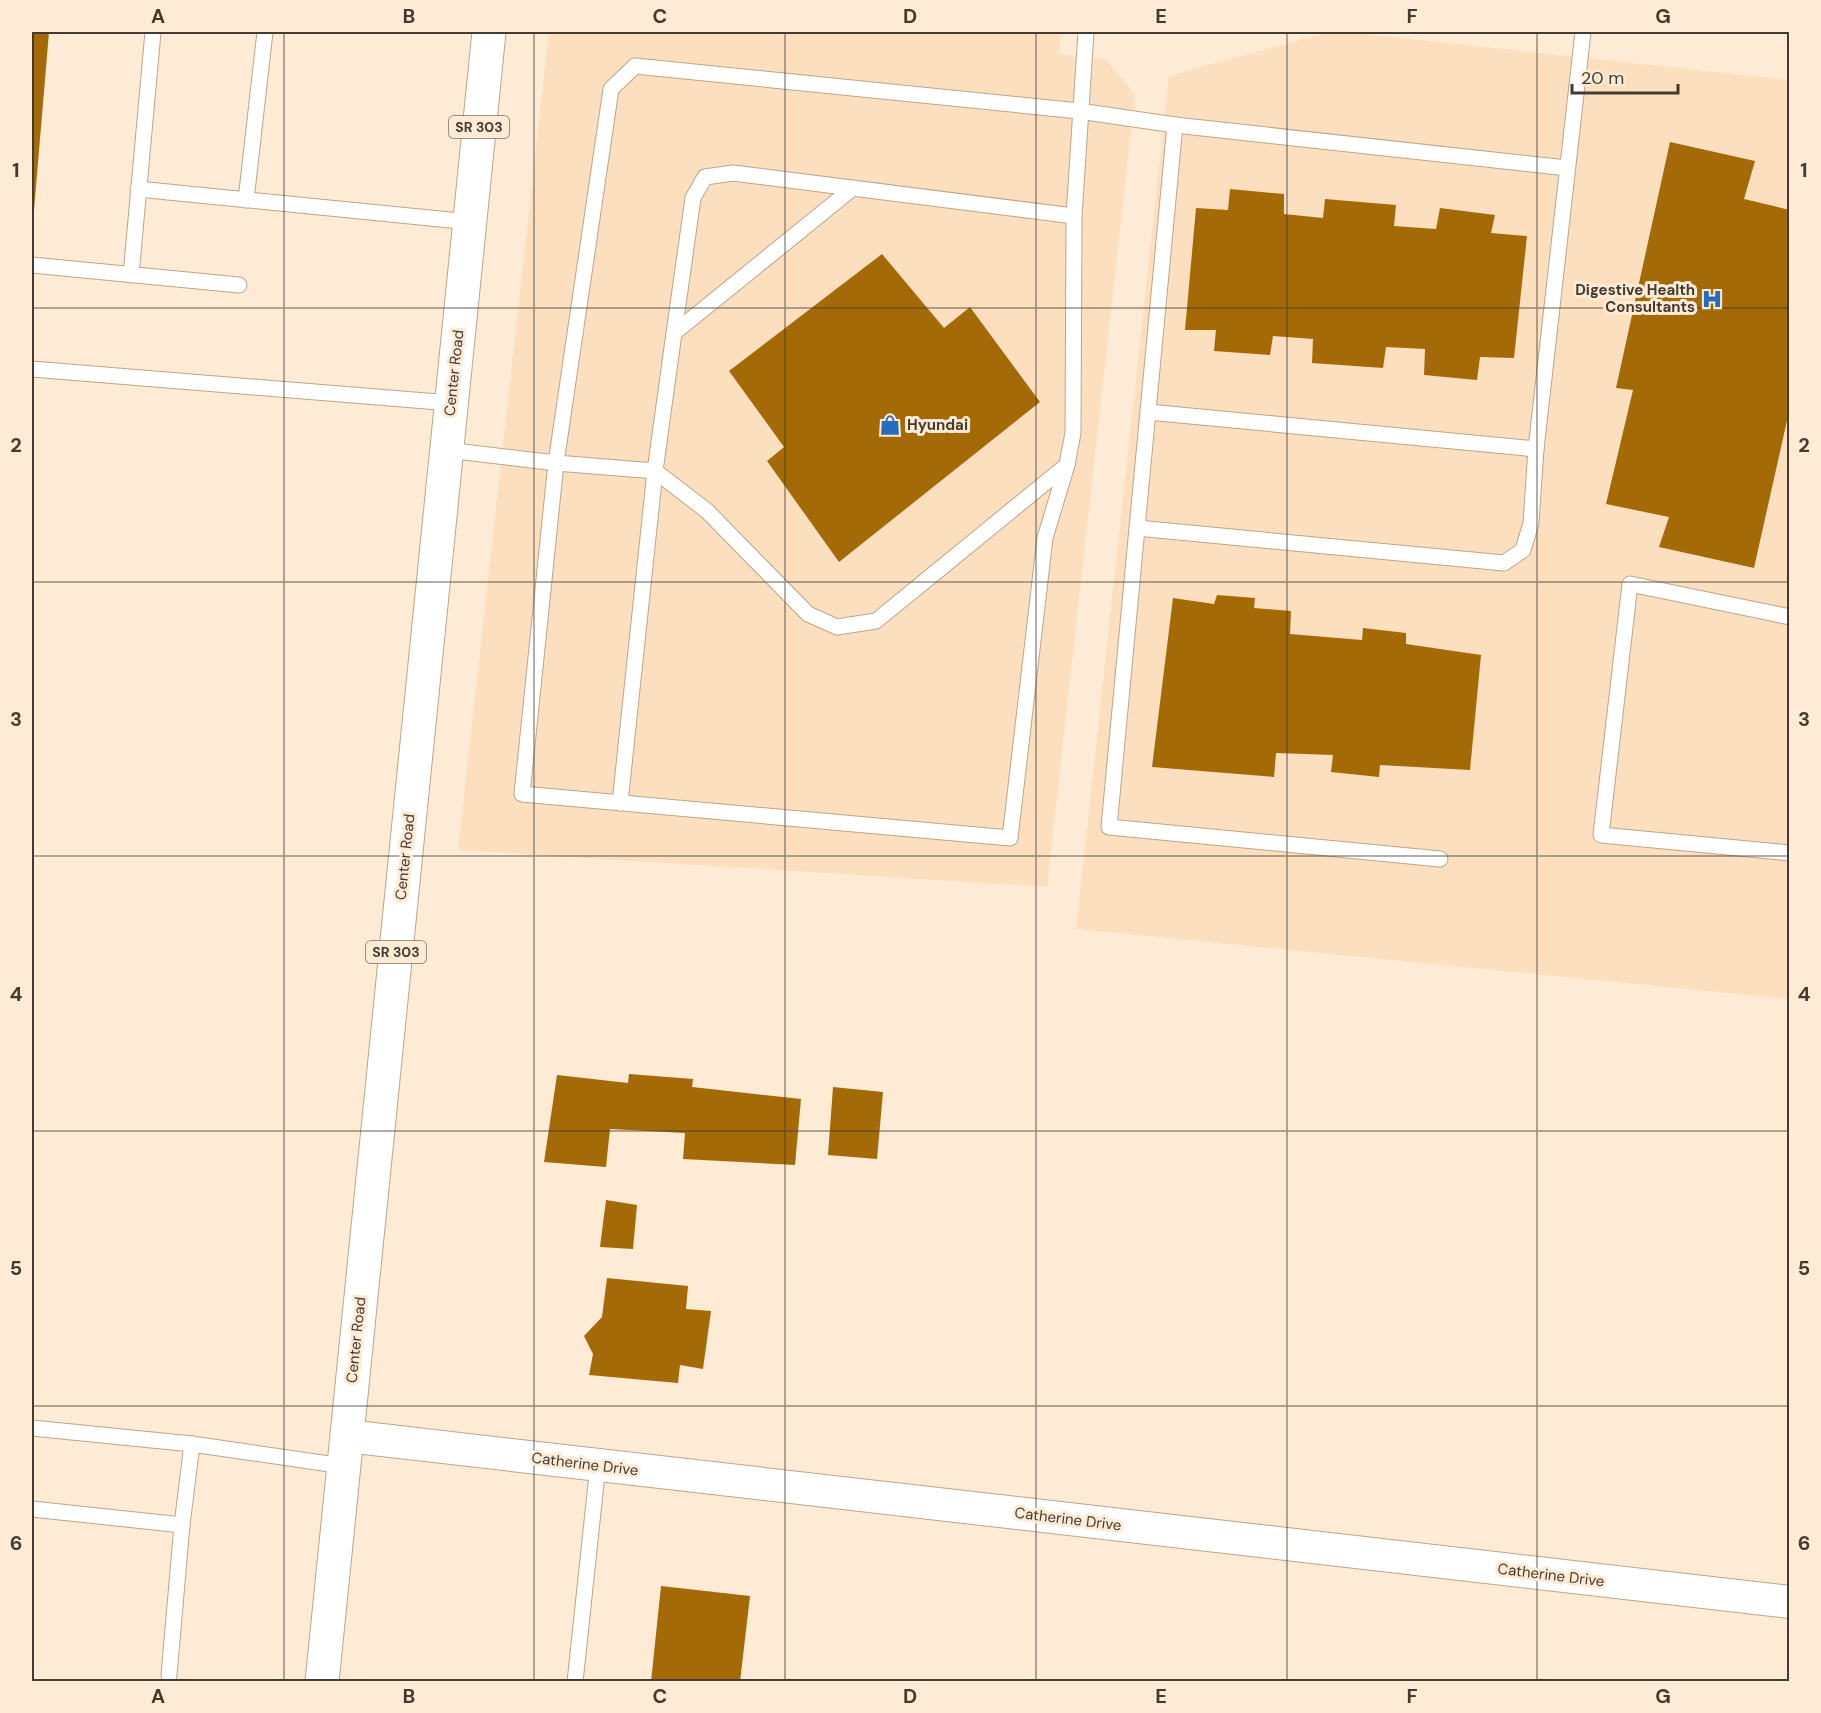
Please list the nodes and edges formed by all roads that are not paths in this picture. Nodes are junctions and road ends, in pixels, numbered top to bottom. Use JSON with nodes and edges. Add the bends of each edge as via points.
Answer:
{"nodes":[{"id":1,"x":153,"y":32,"type":"edge"},
{"id":2,"x":265,"y":32,"type":"edge"},
{"id":3,"x":489,"y":32,"type":"edge"},
{"id":4,"x":1086,"y":32,"type":"edge"},
{"id":5,"x":1583,"y":32,"type":"edge"},
{"id":6,"x":1079,"y":111,"type":"junction"},
{"id":7,"x":1175,"y":125,"type":"junction"},
{"id":8,"x":1567,"y":168,"type":"junction"},
{"id":9,"x":853,"y":188,"type":"junction"},
{"id":10,"x":138,"y":189,"type":"junction"},
{"id":11,"x":246,"y":200,"type":"junction"},
{"id":12,"x":1074,"y":216,"type":"junction"},
{"id":13,"x":470,"y":222,"type":"junction"},
{"id":14,"x":32,"y":266,"type":"edge"},
{"id":15,"x":131,"y":274,"type":"junction"},
{"id":16,"x":239,"y":285,"type":"dead end"},
{"id":17,"x":674,"y":333,"type":"junction"},
{"id":18,"x":32,"y":369,"type":"edge"},
{"id":19,"x":451,"y":403,"type":"junction"},
{"id":20,"x":1148,"y":412,"type":"junction"},
{"id":21,"x":1536,"y":449,"type":"junction"},
{"id":22,"x":447,"y":450,"type":"junction"},
{"id":23,"x":556,"y":463,"type":"junction"},
{"id":24,"x":1067,"y":465,"type":"junction"},
{"id":25,"x":655,"y":471,"type":"junction"},
{"id":26,"x":1137,"y":528,"type":"junction"},
{"id":27,"x":1790,"y":617,"type":"edge"},
{"id":28,"x":620,"y":803,"type":"junction"},
{"id":29,"x":1790,"y":853,"type":"edge"},
{"id":30,"x":1440,"y":859,"type":"dead end"},
{"id":31,"x":32,"y":1428,"type":"edge"},
{"id":32,"x":192,"y":1444,"type":"junction"},
{"id":33,"x":345,"y":1451,"type":"junction"},
{"id":34,"x":598,"y":1465,"type":"junction"},
{"id":35,"x":32,"y":1509,"type":"edge"},
{"id":36,"x":182,"y":1525,"type":"junction"},
{"id":37,"x":1790,"y":1602,"type":"edge"},
{"id":38,"x":169,"y":1675,"type":"dead end"},
{"id":39,"x":322,"y":1682,"type":"edge"},
{"id":40,"x":575,"y":1682,"type":"edge"}],
"edges":[{"from":1,"to":10,"type":"lane"},
{"from":2,"to":11,"type":"lane"},
{"from":3,"to":13,"type":"main road","name":"Center Road","number":"SR 303"},
{"from":4,"to":6,"type":"lane"},
{"from":5,"to":8,"type":"lane"},
{"from":6,"to":7,"type":"lane"},
{"from":6,"to":12,"type":"lane"},
{"from":6,"to":23,"type":"lane","via":[[634,66],[611,89]]},
{"from":7,"to":8,"type":"lane"},
{"from":7,"to":20,"type":"lane"},
{"from":8,"to":21,"type":"lane"},
{"from":9,"to":12,"type":"lane"},
{"from":9,"to":17,"type":"lane"},
{"from":9,"to":17,"type":"lane","via":[[733,173],[705,177],[693,198]]},
{"from":10,"to":11,"type":"lane"},
{"from":10,"to":15,"type":"lane"},
{"from":11,"to":13,"type":"lane"},
{"from":12,"to":24,"type":"lane","via":[[1073,433]]},
{"from":13,"to":19,"type":"main road","name":"Center Road","number":"SR 303"},
{"from":14,"to":15,"type":"lane"},
{"from":15,"to":16,"type":"lane"},
{"from":17,"to":25,"type":"lane"},
{"from":18,"to":19,"type":"lane"},
{"from":19,"to":22,"type":"main road","name":"Center Road","number":"SR 303"},
{"from":20,"to":21,"type":"lane"},
{"from":20,"to":26,"type":"lane"},
{"from":21,"to":26,"type":"lane","via":[[1531,524],[1523,550],[1504,563]]},
{"from":22,"to":23,"type":"lane"},
{"from":22,"to":33,"type":"main road","name":"Center Road","number":"SR 303"},
{"from":23,"to":25,"type":"lane"},
{"from":23,"to":28,"type":"lane","via":[[522,794]]},
{"from":24,"to":25,"type":"lane","via":[[876,621],[837,627],[808,614],[707,512]]},
{"from":24,"to":28,"type":"lane","via":[[1045,538],[1010,838]]},
{"from":25,"to":28,"type":"lane"},
{"from":26,"to":30,"type":"lane","via":[[1109,826]]},
{"from":27,"to":29,"type":"lane","via":[[1630,584],[1601,835]]},
{"from":31,"to":32,"type":"lane"},
{"from":32,"to":33,"type":"lane"},
{"from":32,"to":36,"type":"lane"},
{"from":33,"to":34,"type":"street","name":"Catherine Drive"},
{"from":33,"to":39,"type":"main road","name":"Center Road","number":"SR 303"},
{"from":34,"to":37,"type":"street","name":"Catherine Drive"},
{"from":34,"to":40,"type":"lane"},
{"from":35,"to":36,"type":"lane"},
{"from":36,"to":38,"type":"lane"}]}
